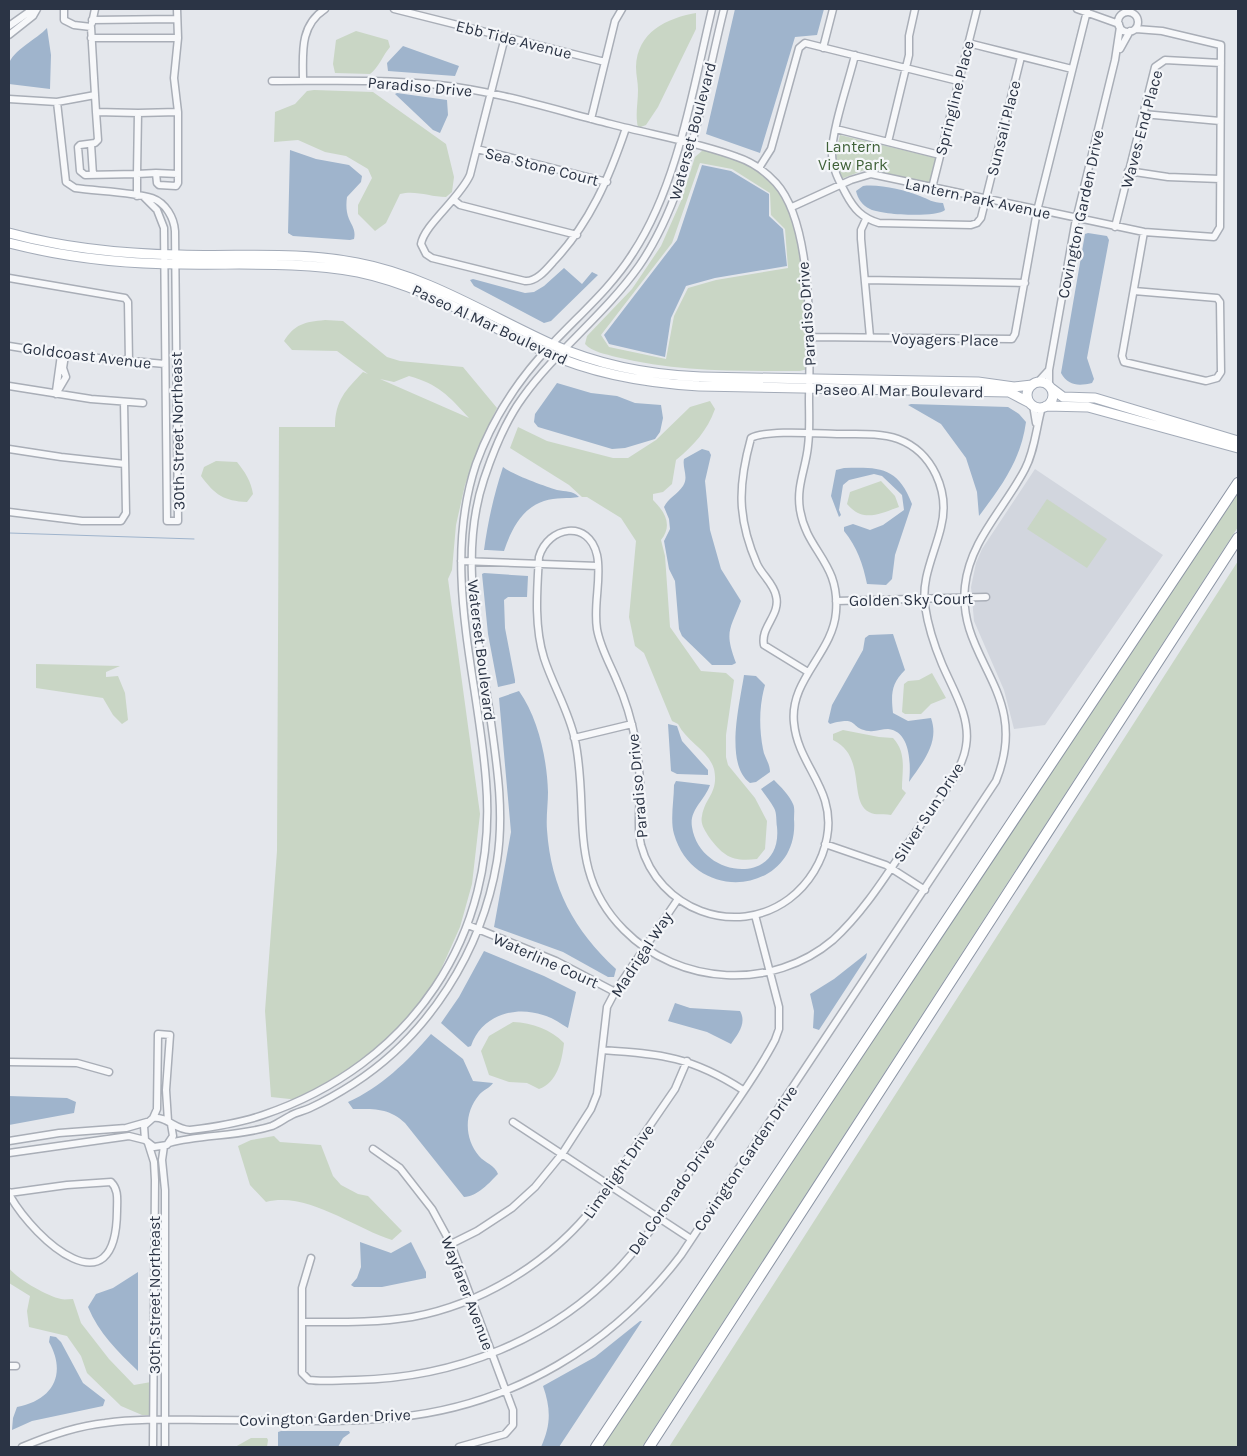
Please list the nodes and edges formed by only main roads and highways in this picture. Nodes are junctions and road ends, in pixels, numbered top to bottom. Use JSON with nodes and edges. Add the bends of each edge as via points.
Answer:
{"nodes":[{"id":1,"x":9,"y":233,"type":"edge"},
{"id":2,"x":9,"y":242,"type":"edge"},
{"id":3,"x":164,"y":259,"type":"junction"},
{"id":4,"x":175,"y":260,"type":"junction"},
{"id":5,"x":809,"y":383,"type":"junction"},
{"id":6,"x":1035,"y":384,"type":"junction"},
{"id":7,"x":1050,"y":387,"type":"junction"},
{"id":8,"x":1031,"y":404,"type":"junction"},
{"id":9,"x":1044,"y":407,"type":"junction"},
{"id":10,"x":1238,"y":441,"type":"edge"},
{"id":11,"x":1238,"y":448,"type":"edge"},
{"id":12,"x":1238,"y":483,"type":"edge"},
{"id":13,"x":1238,"y":538,"type":"edge"},
{"id":14,"x":596,"y":1447,"type":"edge"},
{"id":15,"x":649,"y":1447,"type":"edge"}],
"edges":[{"from":1,"to":3,"type":"main road","name":"Paseo Al Mar Boulevard"},
{"from":2,"to":3,"type":"main road","name":"Paseo Al Mar Boulevard","via":[[75,255]]},
{"from":3,"to":4,"type":"main road","name":"Paseo Al Mar Boulevard"},
{"from":4,"to":5,"type":"main road","name":"Paseo Al Mar Boulevard","via":[[283,264],[357,272],[395,281],[433,296],[545,352],[591,369],[654,382],[699,386]]},
{"from":4,"to":5,"type":"main road","name":"Paseo Al Mar Boulevard","via":[[282,255],[358,263],[396,272],[452,294],[552,344],[610,364],[659,374]]},
{"from":5,"to":6,"type":"main road","name":"Paseo Al Mar Boulevard","via":[[978,382],[1022,387]]},
{"from":5,"to":8,"type":"main road","name":"Paseo Al Mar Boulevard","via":[[1009,392]]},
{"from":6,"to":7,"type":"main road"},
{"from":6,"to":8,"type":"main road","via":[[1027,394]]},
{"from":7,"to":9,"type":"main road","via":[[1052,398]]},
{"from":7,"to":10,"type":"main road","via":[[1063,397],[1095,398]]},
{"from":8,"to":9,"type":"main road"},
{"from":9,"to":11,"type":"main road","via":[[1088,407]]},
{"from":12,"to":14,"type":"highway"},
{"from":13,"to":15,"type":"highway"}]}
